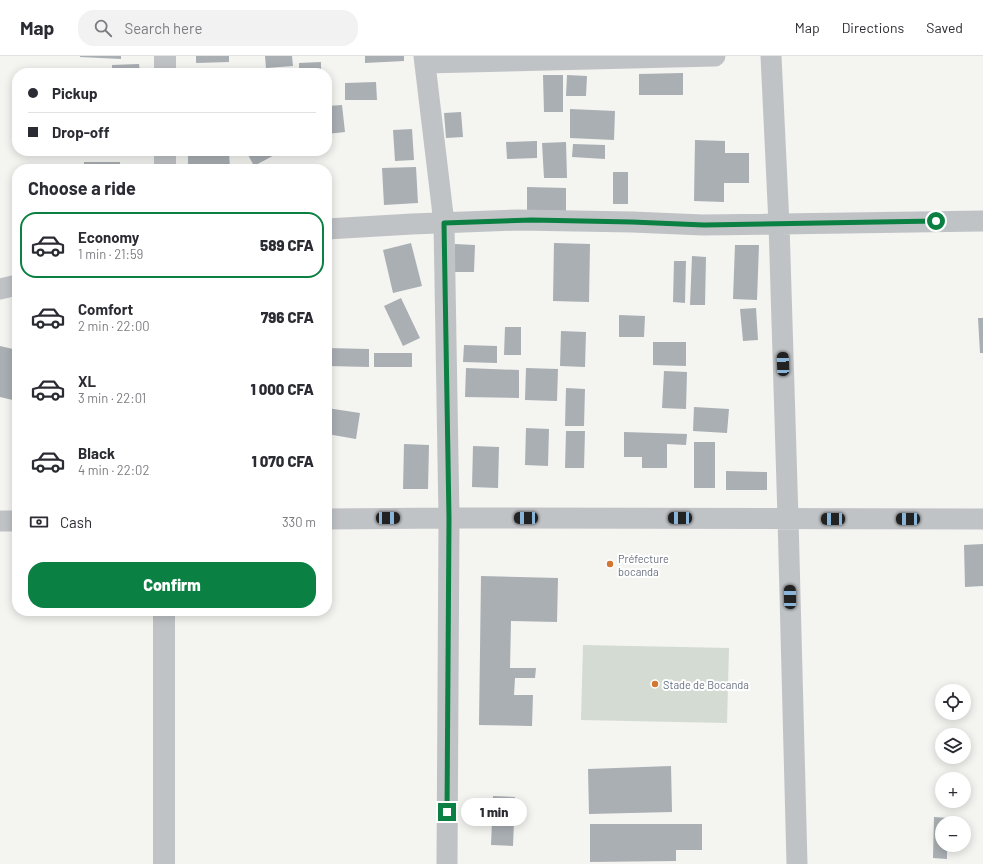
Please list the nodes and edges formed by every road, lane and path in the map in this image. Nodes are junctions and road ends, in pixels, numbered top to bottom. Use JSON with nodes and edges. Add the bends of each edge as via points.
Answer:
{"nodes":[{"id":1,"x":165,"y":56,"type":"edge"},
{"id":2,"x":716,"y":56,"type":"edge"},
{"id":3,"x":771,"y":56,"type":"edge"},
{"id":4,"x":424,"y":60,"type":"edge"},
{"id":5,"x":165,"y":68,"type":"edge"},
{"id":6,"x":983,"y":221,"type":"edge"},
{"id":7,"x":444,"y":223,"type":"junction"},
{"id":8,"x":779,"y":224,"type":"junction"},
{"id":9,"x":332,"y":230,"type":"edge"},
{"id":10,"x":12,"y":286,"type":"edge"},
{"id":11,"x":0,"y":289,"type":"edge"},
{"id":12,"x":449,"y":518,"type":"junction"},
{"id":13,"x":788,"y":518,"type":"junction"},
{"id":14,"x":332,"y":519,"type":"edge"},
{"id":15,"x":983,"y":520,"type":"edge"},
{"id":16,"x":0,"y":521,"type":"edge"},
{"id":17,"x":12,"y":521,"type":"edge"},
{"id":18,"x":164,"y":616,"type":"edge"},
{"id":19,"x":164,"y":864,"type":"edge"},
{"id":20,"x":448,"y":864,"type":"edge"},
{"id":21,"x":796,"y":864,"type":"edge"}],
"edges":[{"from":1,"to":5,"type":"street"},
{"from":2,"to":4,"type":"street"},
{"from":3,"to":8,"type":"street"},
{"from":4,"to":7,"type":"street"},
{"from":6,"to":8,"type":"street"},
{"from":7,"to":8,"type":"street","via":[[518,220],[704,225]]},
{"from":7,"to":9,"type":"street"},
{"from":7,"to":12,"type":"street"},
{"from":8,"to":13,"type":"street"},
{"from":10,"to":11,"type":"street"},
{"from":12,"to":13,"type":"street"},
{"from":12,"to":14,"type":"street"},
{"from":12,"to":20,"type":"street"},
{"from":13,"to":15,"type":"street"},
{"from":13,"to":21,"type":"street"},
{"from":16,"to":17,"type":"street"},
{"from":18,"to":19,"type":"street"}]}
